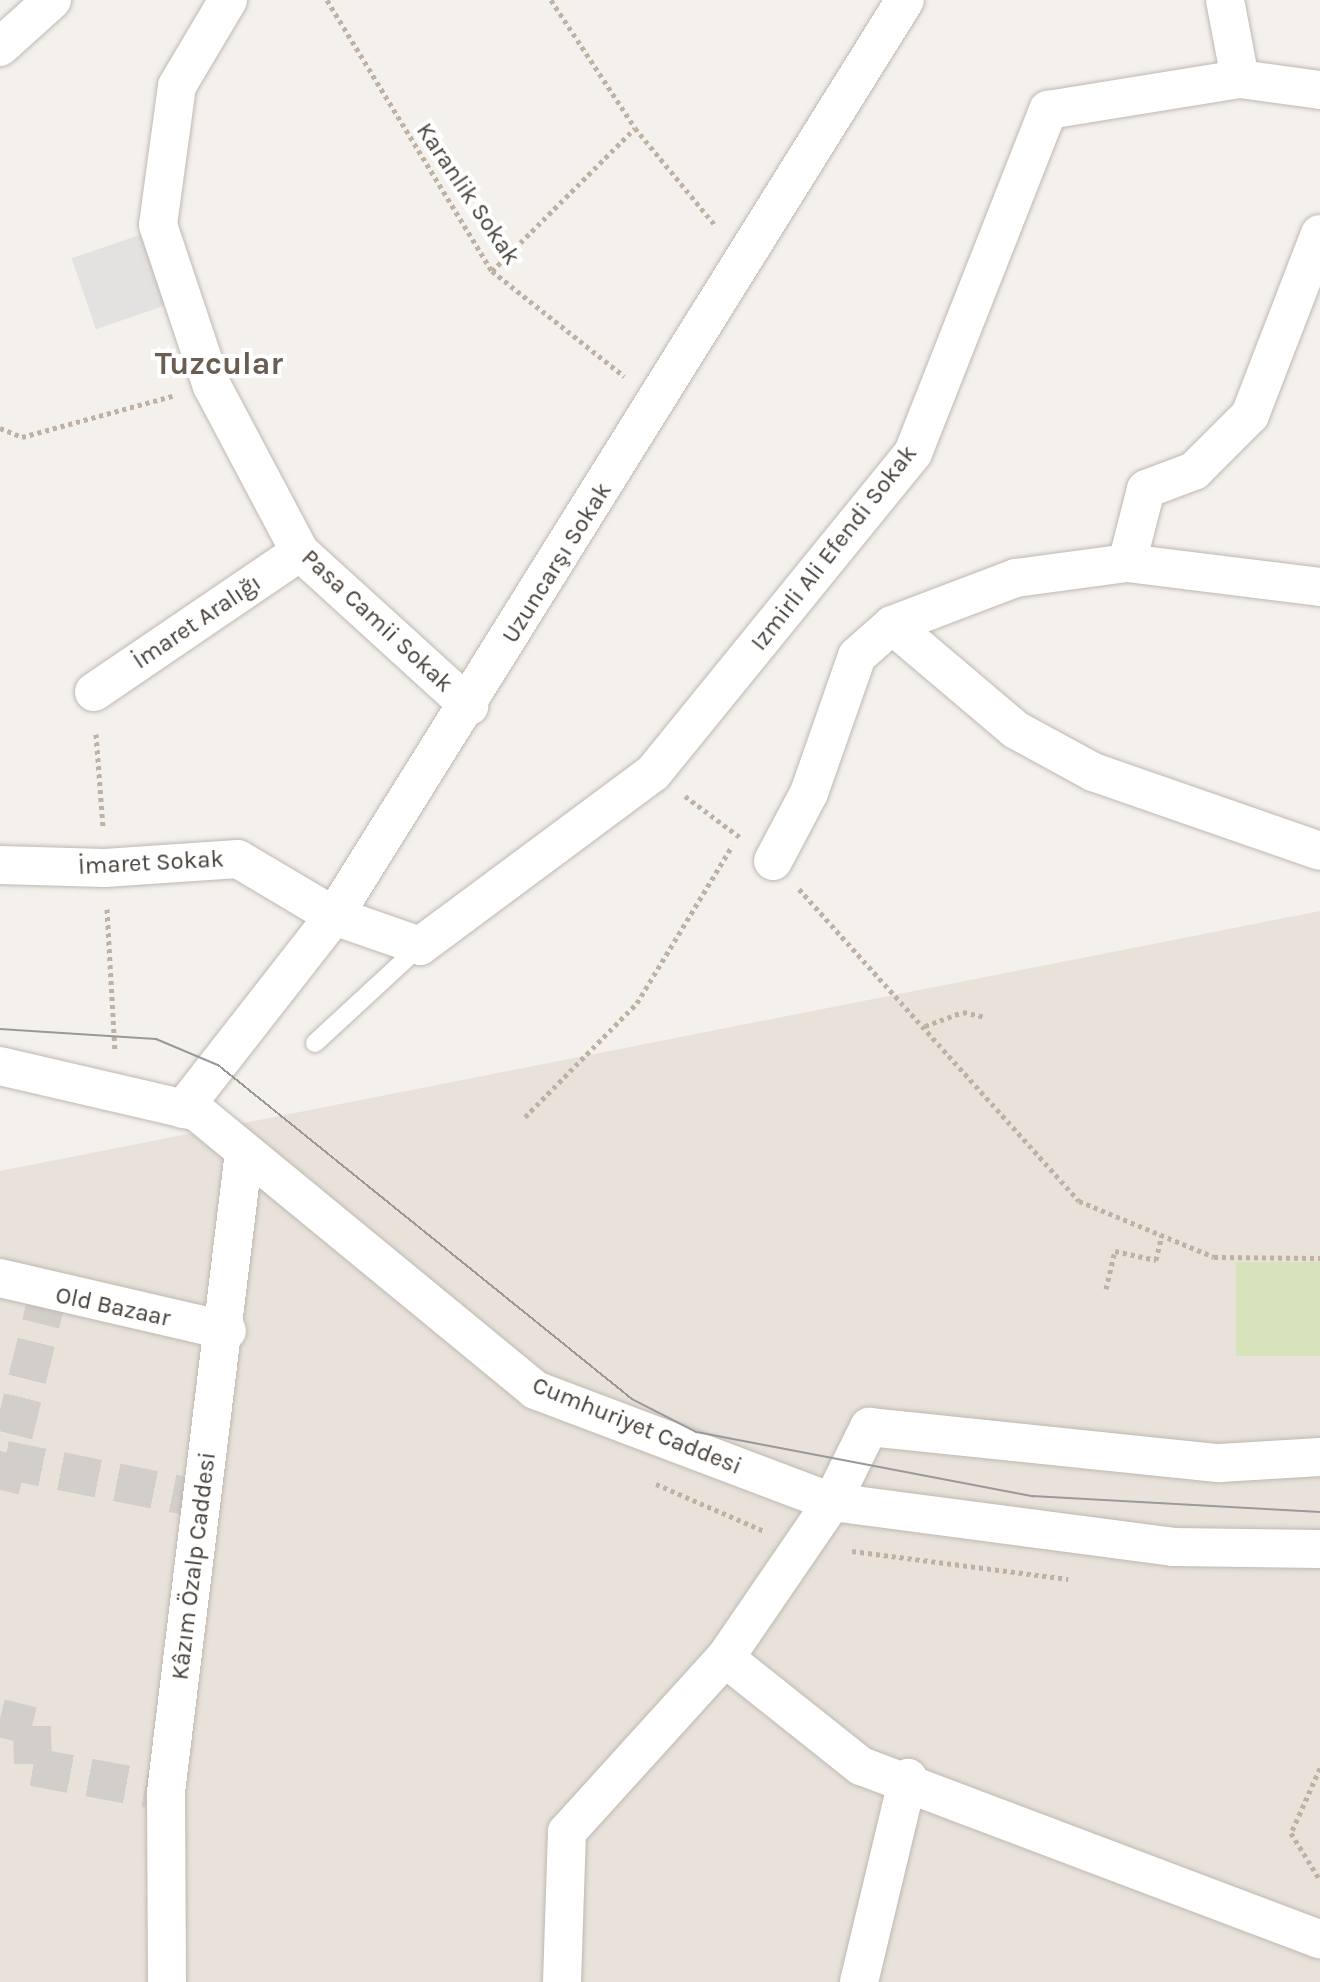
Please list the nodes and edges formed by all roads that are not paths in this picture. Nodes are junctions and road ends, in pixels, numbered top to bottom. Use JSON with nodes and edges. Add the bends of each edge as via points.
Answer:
{"nodes":[{"id":1,"x":52,"y":0,"type":"edge"},
{"id":2,"x":228,"y":0,"type":"edge"},
{"id":3,"x":905,"y":0,"type":"edge"},
{"id":4,"x":1225,"y":0,"type":"edge"},
{"id":5,"x":0,"y":47,"type":"edge"},
{"id":6,"x":1240,"y":79,"type":"junction"},
{"id":7,"x":1320,"y":90,"type":"edge"},
{"id":8,"x":1317,"y":252,"type":"edge"},
{"id":9,"x":300,"y":552,"type":"junction"},
{"id":10,"x":1127,"y":563,"type":"junction"},
{"id":11,"x":1320,"y":587,"type":"edge"},
{"id":12,"x":892,"y":625,"type":"junction"},
{"id":13,"x":94,"y":692,"type":"dead end"},
{"id":14,"x":469,"y":706,"type":"junction"},
{"id":15,"x":1320,"y":851,"type":"edge"},
{"id":16,"x":773,"y":861,"type":"road end"},
{"id":17,"x":0,"y":865,"type":"edge"},
{"id":18,"x":334,"y":916,"type":"junction"},
{"id":19,"x":420,"y":946,"type":"junction"},
{"id":20,"x":315,"y":1043,"type":"dead end"},
{"id":21,"x":0,"y":1066,"type":"edge"},
{"id":22,"x":183,"y":1109,"type":"junction"},
{"id":23,"x":244,"y":1152,"type":"junction"},
{"id":24,"x":0,"y":1278,"type":"edge"},
{"id":25,"x":227,"y":1331,"type":"junction"},
{"id":26,"x":1320,"y":1457,"type":"edge"},
{"id":27,"x":832,"y":1502,"type":"junction"},
{"id":28,"x":1320,"y":1549,"type":"edge"},
{"id":29,"x":725,"y":1658,"type":"junction"},
{"id":30,"x":908,"y":1778,"type":"junction"},
{"id":31,"x":1320,"y":1939,"type":"edge"},
{"id":32,"x":167,"y":1982,"type":"edge"},
{"id":33,"x":562,"y":1982,"type":"edge"},
{"id":34,"x":859,"y":1982,"type":"edge"}],
"edges":[{"from":1,"to":5,"type":"street"},
{"from":2,"to":9,"type":"street","name":"Pasa Camii Sokak","via":[[177,86],[158,225],[212,386]]},
{"from":3,"to":14,"type":"street","name":"Uzuncarşı Sokak"},
{"from":4,"to":6,"type":"street"},
{"from":6,"to":7,"type":"street","name":"Izmirli Ali Efendi Sokak"},
{"from":6,"to":19,"type":"street","name":"Izmirli Ali Efendi Sokak","via":[[1048,110],[913,453],[653,773]]},
{"from":8,"to":10,"type":"street","via":[[1250,415],[1194,471],[1146,489]]},
{"from":9,"to":13,"type":"street","name":"İmaret Aralığı"},
{"from":9,"to":14,"type":"street","name":"Pasa Camii Sokak"},
{"from":10,"to":11,"type":"street"},
{"from":10,"to":12,"type":"street","via":[[1016,578]]},
{"from":12,"to":15,"type":"street","via":[[1016,730],[1093,772]]},
{"from":12,"to":16,"type":"street","via":[[857,656],[809,793]]},
{"from":14,"to":18,"type":"street","name":"Uzuncarşı Sokak"},
{"from":17,"to":18,"type":"street","name":"İmaret Sokak","via":[[105,868],[238,859]]},
{"from":18,"to":19,"type":"street"},
{"from":18,"to":22,"type":"street","name":"Uzuncarşı Sokak"},
{"from":19,"to":20,"type":"lane"},
{"from":21,"to":22,"type":"street","name":"Cumhuriyet Caddesi"},
{"from":22,"to":23,"type":"street","name":"Cumhuriyet Caddesi","via":[[230,1133]]},
{"from":23,"to":25,"type":"street","name":"Kâzım Özalp Caddesi"},
{"from":23,"to":27,"type":"street","name":"Cumhuriyet Caddesi","via":[[535,1390]]},
{"from":24,"to":25,"type":"street","name":"Old Bazaar"},
{"from":25,"to":32,"type":"street","name":"Kâzım Özalp Caddesi","via":[[166,1792]]},
{"from":26,"to":27,"type":"street","via":[[1220,1463],[869,1427]]},
{"from":27,"to":28,"type":"street","name":"Cumhuriyet Caddesi","via":[[1173,1547]]},
{"from":27,"to":29,"type":"street"},
{"from":29,"to":30,"type":"street","via":[[861,1766]]},
{"from":29,"to":33,"type":"street","via":[[567,1832]]},
{"from":30,"to":31,"type":"street"},
{"from":30,"to":34,"type":"street"}]}
